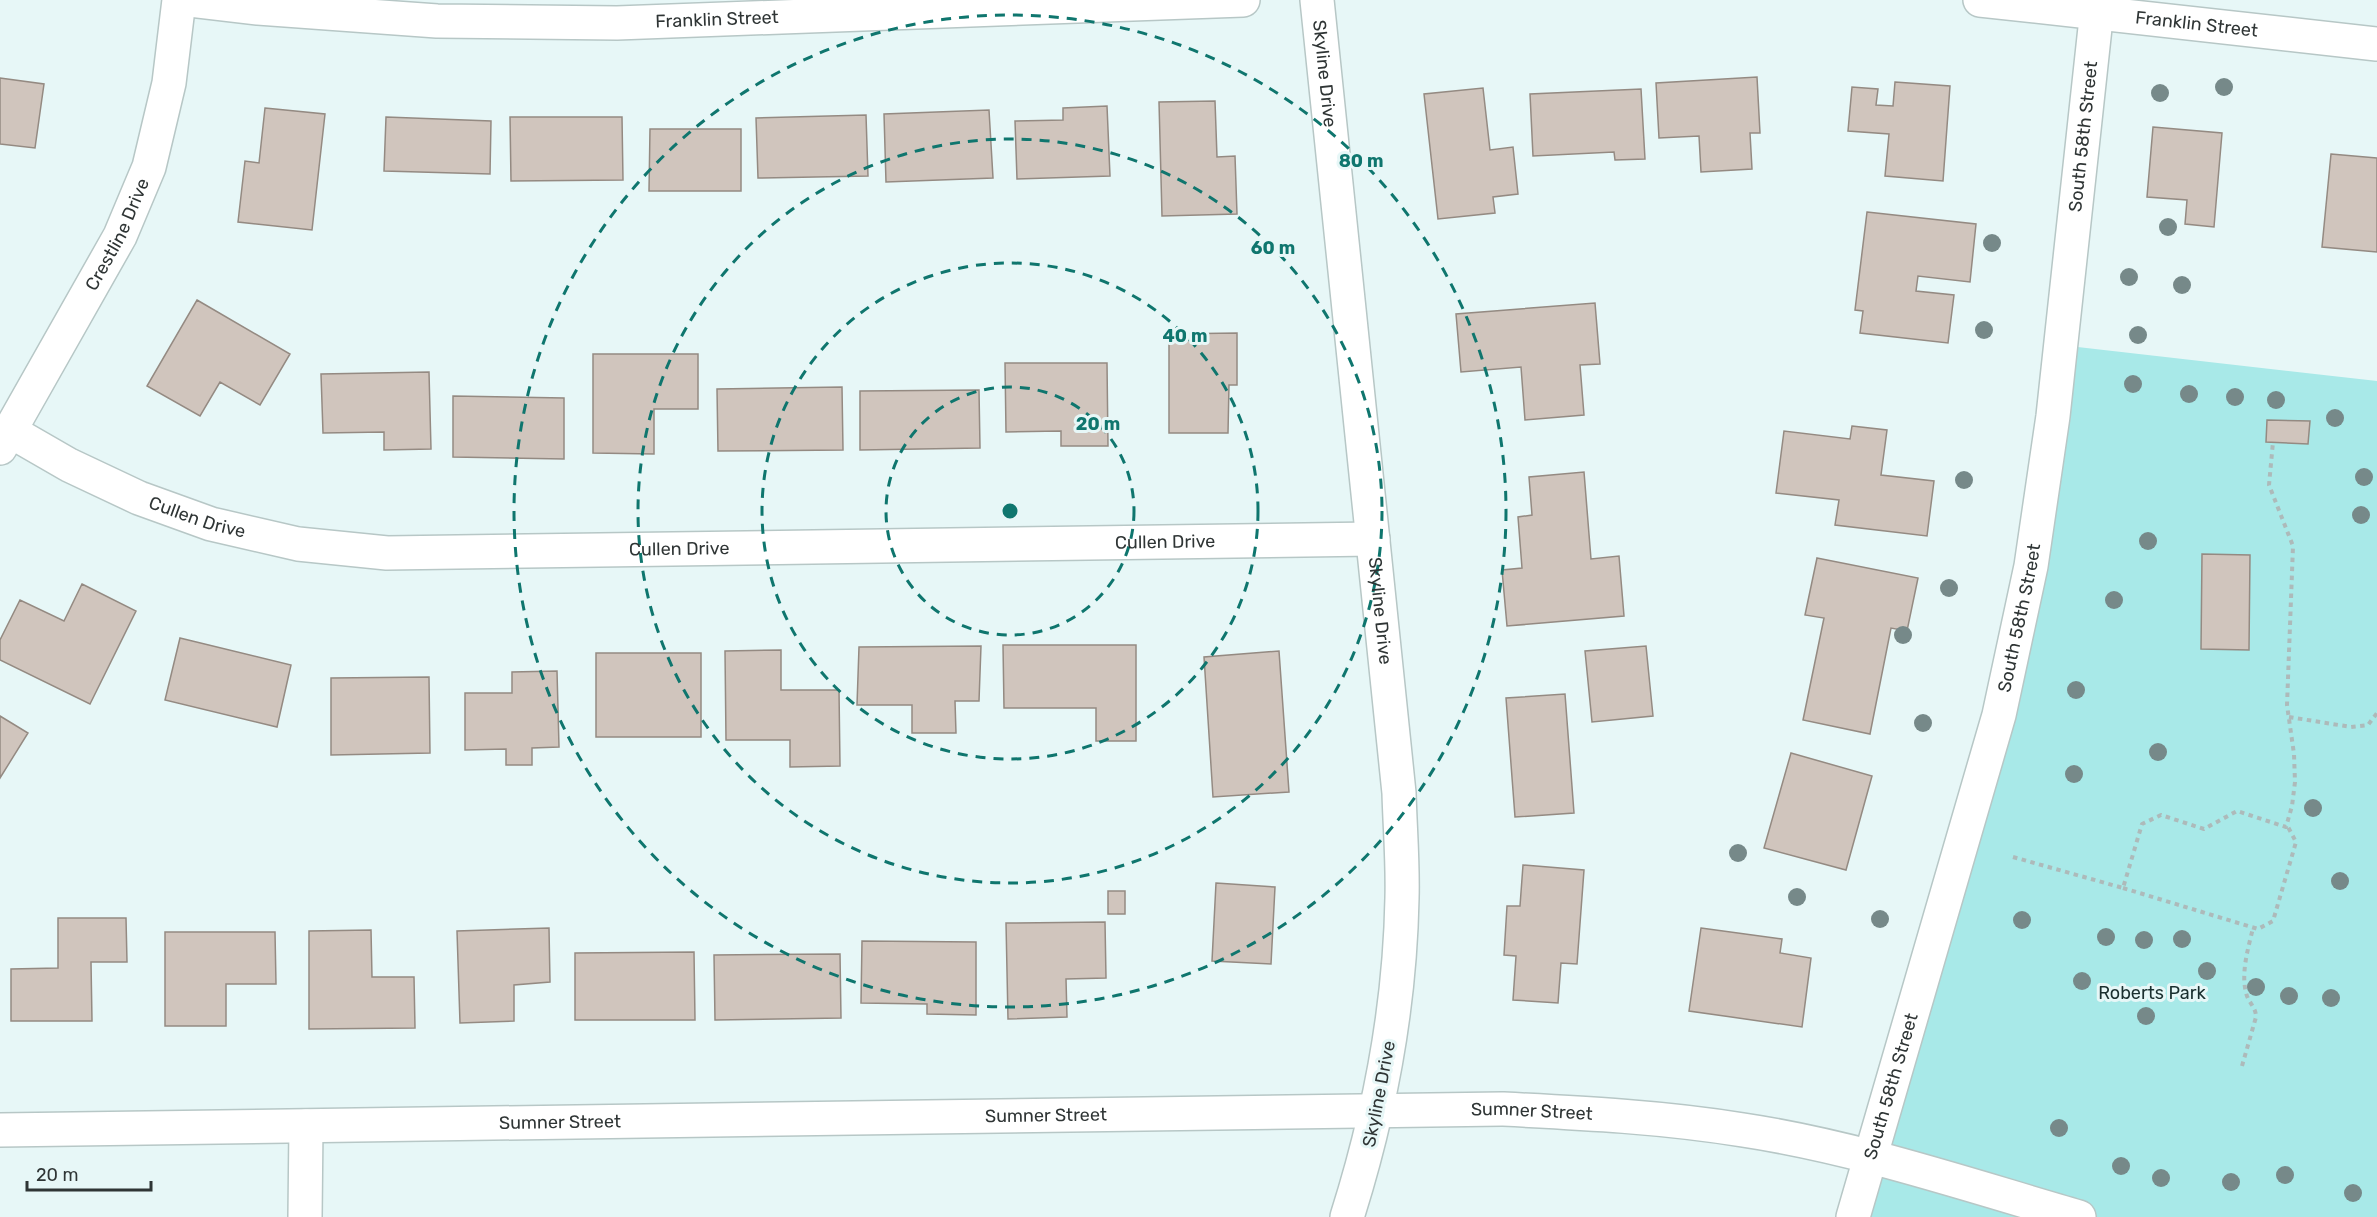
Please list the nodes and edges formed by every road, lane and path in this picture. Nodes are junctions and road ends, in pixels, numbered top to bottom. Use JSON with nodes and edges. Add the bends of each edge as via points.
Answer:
{"nodes":[{"id":1,"x":179,"y":0,"type":"edge"},
{"id":2,"x":190,"y":0,"type":"edge"},
{"id":3,"x":1243,"y":0,"type":"edge"},
{"id":4,"x":1317,"y":0,"type":"edge"},
{"id":5,"x":1980,"y":0,"type":"edge"},
{"id":6,"x":2097,"y":6,"type":"edge"},
{"id":7,"x":2377,"y":44,"type":"edge"},
{"id":8,"x":5,"y":439,"type":"edge"},
{"id":9,"x":2273,"y":442,"type":"dead end"},
{"id":10,"x":1373,"y":539,"type":"junction"},
{"id":11,"x":2377,"y":713,"type":"edge"},
{"id":12,"x":2289,"y":717,"type":"junction"},
{"id":13,"x":2286,"y":824,"type":"junction"},
{"id":14,"x":2013,"y":857,"type":"dead end"},
{"id":15,"x":2123,"y":888,"type":"junction"},
{"id":16,"x":2253,"y":928,"type":"junction"},
{"id":17,"x":2242,"y":1066,"type":"dead end"},
{"id":18,"x":1378,"y":1110,"type":"junction"},
{"id":19,"x":306,"y":1126,"type":"junction"},
{"id":20,"x":0,"y":1130,"type":"edge"},
{"id":21,"x":1871,"y":1157,"type":"junction"},
{"id":22,"x":305,"y":1217,"type":"edge"},
{"id":23,"x":1347,"y":1217,"type":"edge"},
{"id":24,"x":1853,"y":1217,"type":"edge"},
{"id":25,"x":2079,"y":1217,"type":"edge"}],
"edges":[{"from":1,"to":8,"type":"street","name":"Crestline Drive","via":[[169,83],[149,167],[120,236]]},
{"from":2,"to":3,"type":"street","name":"Franklin Street","via":[[437,21],[617,23]]},
{"from":4,"to":10,"type":"street","name":"Skyline Drive"},
{"from":5,"to":6,"type":"street","name":"Franklin Street"},
{"from":6,"to":7,"type":"street","name":"Franklin Street"},
{"from":6,"to":21,"type":"street","name":"South 58th Street","via":[[2053,416],[2031,566],[1999,715]]},
{"from":8,"to":10,"type":"street","name":"Cullen Drive","via":[[138,498],[211,524],[298,544],[387,554]]},
{"from":9,"to":12,"type":"path","via":[[2269,485],[2293,546]]},
{"from":10,"to":18,"type":"street","name":"Skyline Drive","via":[[1399,793],[1402,898],[1396,1002]]},
{"from":11,"to":12,"type":"path","via":[[2368,725],[2351,727]]},
{"from":12,"to":13,"type":"path","via":[[2295,782]]},
{"from":13,"to":15,"type":"path","via":[[2237,811],[2204,829],[2162,815],[2142,824]]},
{"from":13,"to":16,"type":"path","via":[[2296,842],[2273,921]]},
{"from":14,"to":15,"type":"path"},
{"from":15,"to":16,"type":"path"},
{"from":16,"to":17,"type":"path","via":[[2245,974],[2246,994],[2256,1009],[2256,1017]]},
{"from":18,"to":19,"type":"street","name":"Sumner Street"},
{"from":18,"to":21,"type":"street","name":"Sumner Street","via":[[1502,1109],[1617,1114],[1744,1130]]},
{"from":18,"to":23,"type":"street","name":"Skyline Drive"},
{"from":19,"to":20,"type":"street","name":"Sumner Street"},
{"from":19,"to":22,"type":"street"},
{"from":21,"to":24,"type":"street","name":"South 58th Street"},
{"from":21,"to":25,"type":"street","name":"Sumner Street"}]}
